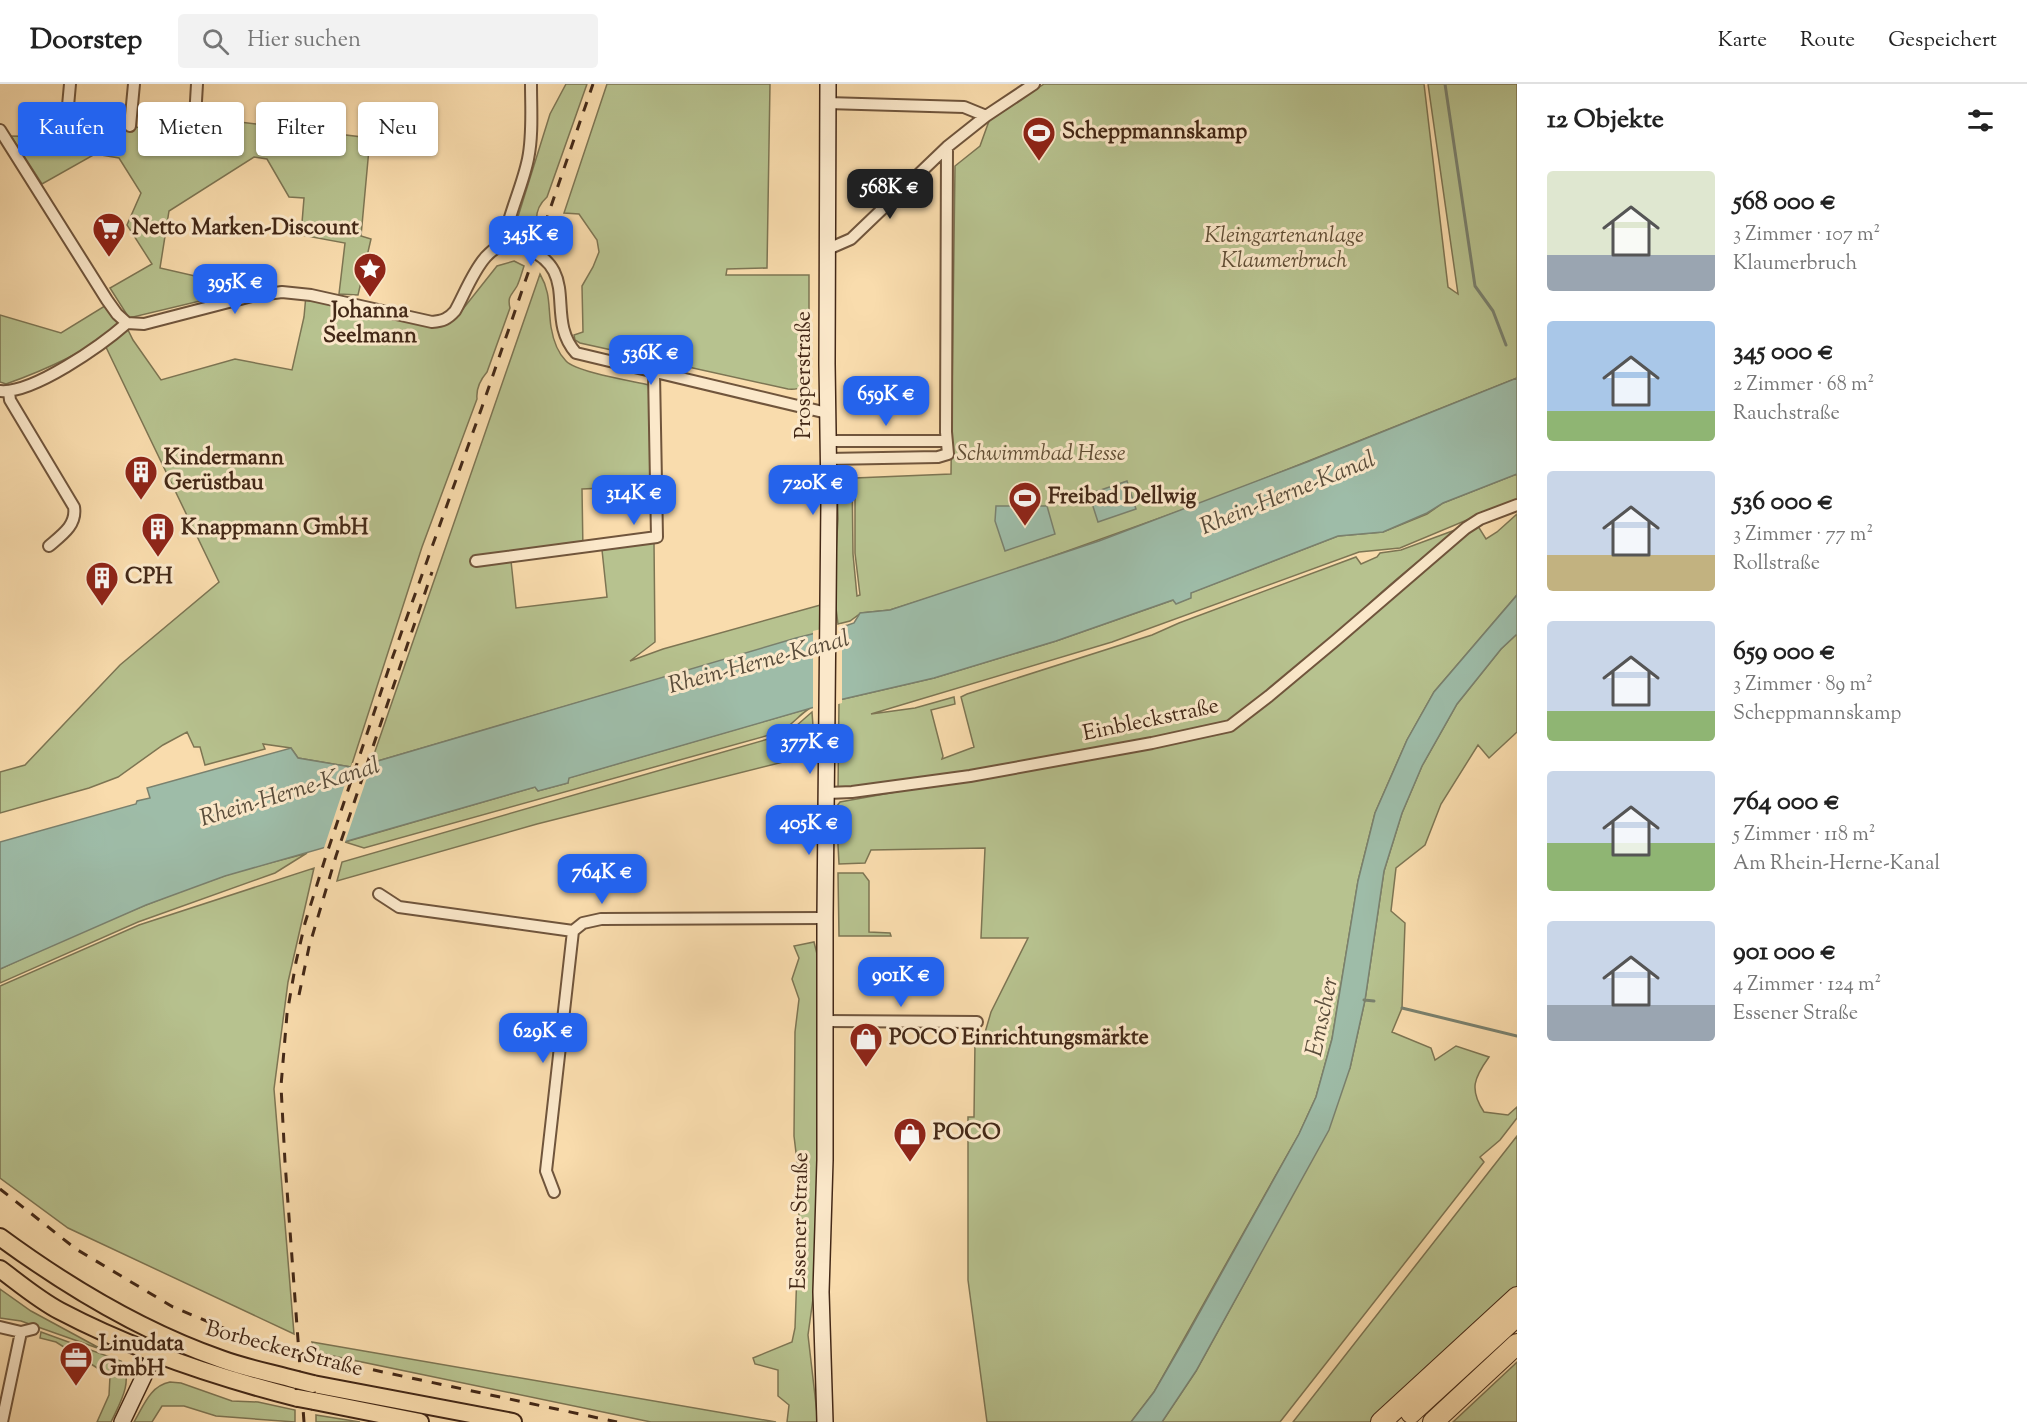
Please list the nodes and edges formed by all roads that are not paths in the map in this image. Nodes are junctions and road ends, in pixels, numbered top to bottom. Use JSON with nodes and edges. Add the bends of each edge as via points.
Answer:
{"nodes":[{"id":1,"x":70,"y":84,"type":"edge"},
{"id":2,"x":134,"y":84,"type":"edge"},
{"id":3,"x":197,"y":84,"type":"edge"},
{"id":4,"x":531,"y":84,"type":"edge"},
{"id":5,"x":828,"y":84,"type":"edge"},
{"id":6,"x":1034,"y":84,"type":"edge"},
{"id":7,"x":69,"y":102,"type":"edge"},
{"id":8,"x":196,"y":102,"type":"edge"},
{"id":9,"x":827,"y":103,"type":"junction"},
{"id":10,"x":986,"y":116,"type":"junction"},
{"id":11,"x":130,"y":126,"type":"dead end"},
{"id":12,"x":0,"y":130,"type":"edge"},
{"id":13,"x":946,"y":147,"type":"junction"},
{"id":14,"x":503,"y":244,"type":"junction"},
{"id":15,"x":828,"y":249,"type":"junction"},
{"id":16,"x":127,"y":323,"type":"junction"},
{"id":17,"x":654,"y":373,"type":"junction"},
{"id":18,"x":4,"y":392,"type":"edge"},
{"id":19,"x":827,"y":413,"type":"junction"},
{"id":20,"x":827,"y":441,"type":"junction"},
{"id":21,"x":946,"y":441,"type":"junction"},
{"id":22,"x":827,"y":459,"type":"junction"},
{"id":23,"x":1517,"y":505,"type":"edge"},
{"id":24,"x":49,"y":546,"type":"dead end"},
{"id":25,"x":476,"y":561,"type":"dead end"},
{"id":26,"x":827,"y":666,"type":"joint"},
{"id":27,"x":827,"y":793,"type":"junction"},
{"id":28,"x":379,"y":894,"type":"dead end"},
{"id":29,"x":825,"y":918,"type":"junction"},
{"id":30,"x":573,"y":931,"type":"junction"},
{"id":31,"x":825,"y":1021,"type":"junction"},
{"id":32,"x":977,"y":1022,"type":"dead end"},
{"id":33,"x":554,"y":1192,"type":"dead end"},
{"id":34,"x":0,"y":1237,"type":"edge"},
{"id":35,"x":0,"y":1269,"type":"edge"},
{"id":36,"x":1517,"y":1297,"type":"edge"},
{"id":37,"x":1517,"y":1316,"type":"edge"},
{"id":38,"x":0,"y":1327,"type":"edge"},
{"id":39,"x":33,"y":1329,"type":"dead end"},
{"id":40,"x":21,"y":1332,"type":"junction"},
{"id":41,"x":163,"y":1336,"type":"junction"},
{"id":42,"x":1517,"y":1344,"type":"edge"},
{"id":43,"x":155,"y":1355,"type":"junction"},
{"id":44,"x":2,"y":1422,"type":"edge"},
{"id":45,"x":122,"y":1422,"type":"edge"},
{"id":46,"x":420,"y":1422,"type":"edge"},
{"id":47,"x":513,"y":1422,"type":"edge"},
{"id":48,"x":825,"y":1422,"type":"edge"},
{"id":49,"x":1382,"y":1422,"type":"edge"},
{"id":50,"x":1401,"y":1422,"type":"edge"},
{"id":51,"x":1433,"y":1422,"type":"edge"}],
"edges":[{"from":1,"to":7,"type":"street"},
{"from":2,"to":11,"type":"street"},
{"from":3,"to":8,"type":"street"},
{"from":4,"to":14,"type":"street","via":[[528,158]]},
{"from":5,"to":9,"type":"main road","name":"Prosperstraße"},
{"from":6,"to":10,"type":"street"},
{"from":9,"to":10,"type":"street","via":[[964,107]]},
{"from":9,"to":15,"type":"main road","name":"Prosperstraße"},
{"from":10,"to":13,"type":"street"},
{"from":12,"to":16,"type":"street","via":[[107,300]]},
{"from":13,"to":15,"type":"street","via":[[851,239]]},
{"from":13,"to":21,"type":"street"},
{"from":14,"to":16,"type":"street","via":[[482,261],[455,311],[441,321],[282,292],[144,324]]},
{"from":14,"to":17,"type":"street","via":[[524,247],[554,269],[564,335],[576,353]]},
{"from":15,"to":19,"type":"main road","name":"Prosperstraße"},
{"from":16,"to":18,"type":"street","via":[[44,379],[27,388]]},
{"from":17,"to":19,"type":"street"},
{"from":17,"to":25,"type":"street","via":[[657,537]]},
{"from":18,"to":24,"type":"street","via":[[74,507],[73,523]]},
{"from":19,"to":20,"type":"main road","name":"Prosperstraße"},
{"from":20,"to":21,"type":"street"},
{"from":20,"to":22,"type":"main road","name":"Prosperstraße"},
{"from":21,"to":22,"type":"street","via":[[948,454],[938,458]]},
{"from":22,"to":26,"type":"main road","name":"Prosperstraße"},
{"from":23,"to":27,"type":"street","name":"Einbleckstraße","via":[[1466,528],[1230,726],[970,776]]},
{"from":26,"to":27,"type":"main road","name":"Essener Straße"},
{"from":27,"to":29,"type":"main road","name":"Essener Straße"},
{"from":28,"to":30,"type":"street","via":[[399,907]]},
{"from":29,"to":30,"type":"street","via":[[601,919],[583,923]]},
{"from":29,"to":31,"type":"main road","name":"Essener Straße"},
{"from":30,"to":33,"type":"street","via":[[546,1171]]},
{"from":31,"to":32,"type":"street"},
{"from":31,"to":48,"type":"main road","name":"Essener Straße","via":[[821,1292]]},
{"from":34,"to":41,"type":"main road","name":"Borbecker Straße","via":[[67,1284]]},
{"from":35,"to":43,"type":"main road","name":"Borbecker Straße","via":[[59,1310]]},
{"from":36,"to":49,"type":"highway"},
{"from":37,"to":50,"type":"highway"},
{"from":38,"to":40,"type":"street"},
{"from":39,"to":40,"type":"street"},
{"from":40,"to":44,"type":"street"},
{"from":41,"to":43,"type":"main road"},
{"from":41,"to":47,"type":"main road","name":"Borbecker Straße","via":[[223,1360],[305,1382]]},
{"from":42,"to":51,"type":"highway"},
{"from":43,"to":45,"type":"main road"},
{"from":43,"to":46,"type":"main road","name":"Borbecker Straße","via":[[306,1400]]}]}
